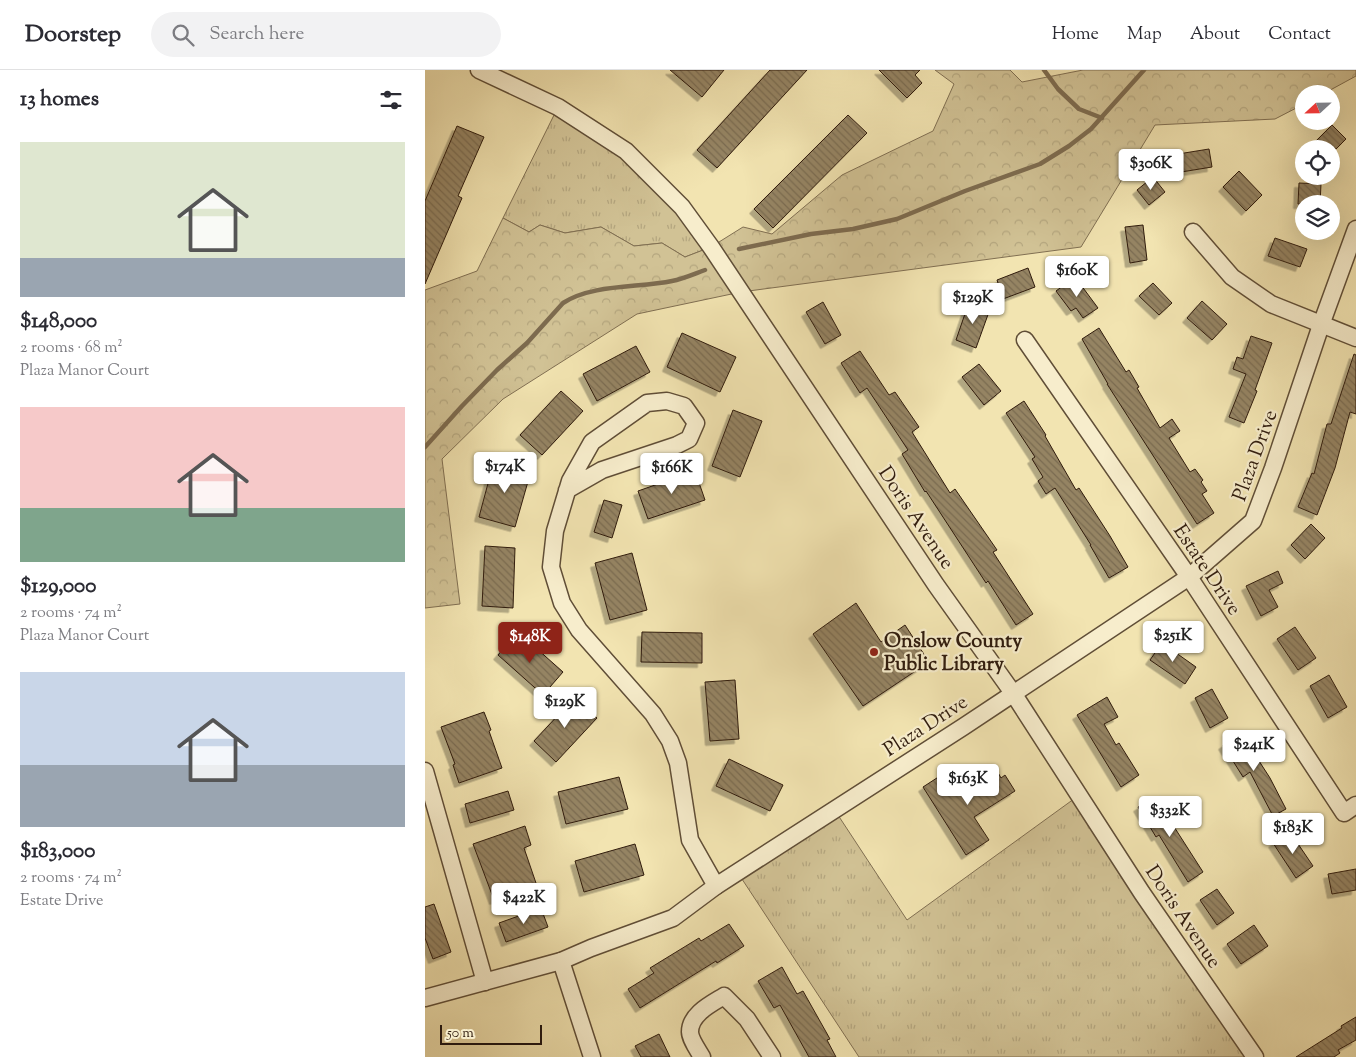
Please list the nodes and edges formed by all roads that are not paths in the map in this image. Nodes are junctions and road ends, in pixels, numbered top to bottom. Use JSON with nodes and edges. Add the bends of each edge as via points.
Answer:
{"nodes":[{"id":1,"x":479,"y":70,"type":"edge"},
{"id":2,"x":1356,"y":229,"type":"edge"},
{"id":3,"x":1193,"y":232,"type":"dead end"},
{"id":4,"x":1321,"y":324,"type":"junction"},
{"id":5,"x":1356,"y":338,"type":"edge"},
{"id":6,"x":1025,"y":340,"type":"dead end"},
{"id":7,"x":567,"y":490,"type":"junction"},
{"id":8,"x":1189,"y":577,"type":"junction"},
{"id":9,"x":1013,"y":693,"type":"junction"},
{"id":10,"x":425,"y":771,"type":"edge"},
{"id":11,"x":1356,"y":805,"type":"edge"},
{"id":12,"x":717,"y":886,"type":"junction"},
{"id":13,"x":561,"y":961,"type":"junction"},
{"id":14,"x":485,"y":982,"type":"junction"},
{"id":15,"x":425,"y":998,"type":"edge"},
{"id":16,"x":592,"y":1057,"type":"edge"},
{"id":17,"x":701,"y":1057,"type":"edge"},
{"id":18,"x":773,"y":1057,"type":"edge"},
{"id":19,"x":1255,"y":1057,"type":"edge"}],
"edges":[{"from":1,"to":9,"type":"street","name":"Doris Avenue","via":[[558,107],[621,148],[681,208],[711,247]]},
{"from":2,"to":4,"type":"street","name":"Plaza Drive"},
{"from":3,"to":4,"type":"street","via":[[1232,277],[1271,304]]},
{"from":4,"to":5,"type":"street"},
{"from":4,"to":8,"type":"street","name":"Plaza Drive","via":[[1253,521]]},
{"from":6,"to":8,"type":"street","name":"Estate Drive"},
{"from":7,"to":7,"type":"street","via":[[592,442],[647,403],[667,401],[684,406],[697,423],[689,439],[602,470]]},
{"from":7,"to":12,"type":"street","via":[[555,531],[551,567],[562,604],[579,630],[653,714],[670,741],[678,763],[690,840]]},
{"from":8,"to":9,"type":"street","name":"Plaza Drive"},
{"from":8,"to":11,"type":"street","name":"Estate Drive","via":[[1344,812]]},
{"from":9,"to":12,"type":"street","name":"Plaza Drive"},
{"from":9,"to":19,"type":"street","name":"Doris Avenue","via":[[1136,885]]},
{"from":10,"to":14,"type":"street"},
{"from":12,"to":13,"type":"street","name":"Plaza Drive","via":[[673,918]]},
{"from":13,"to":14,"type":"street","name":"Plaza Drive"},
{"from":13,"to":16,"type":"street"},
{"from":14,"to":15,"type":"street","name":"Plaza Drive"},
{"from":17,"to":18,"type":"street","via":[[690,1034],[691,1024],[701,1011],[725,996],[747,1019]]}]}
